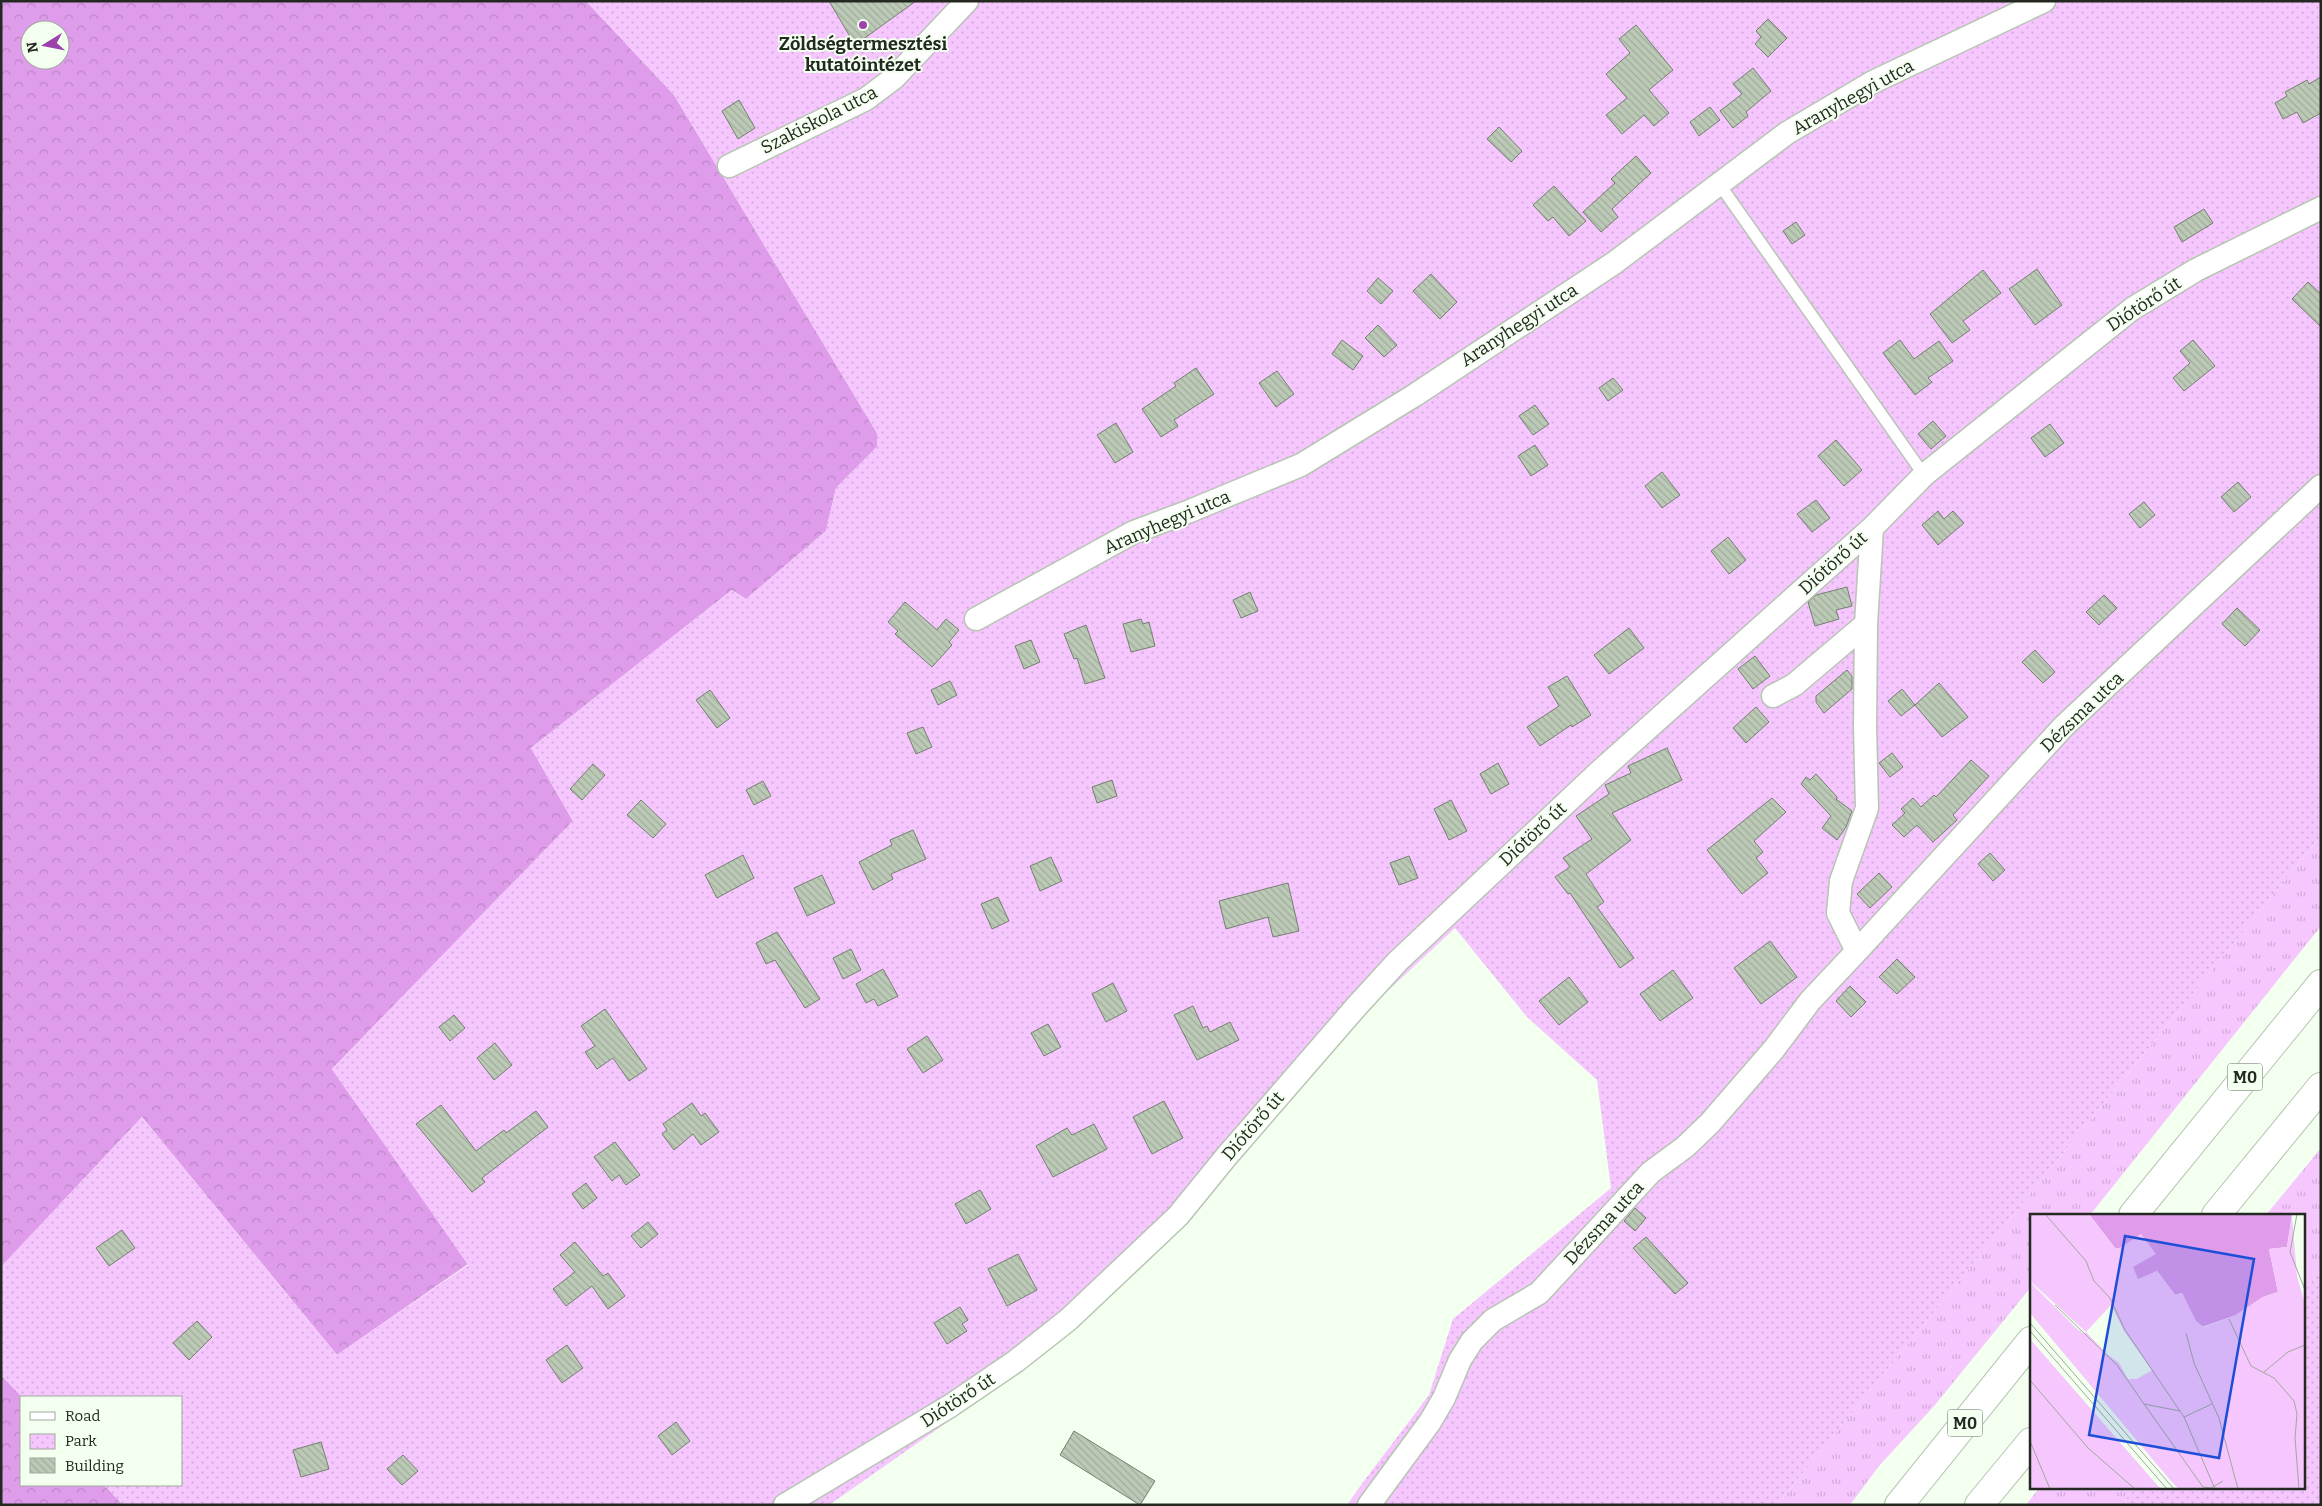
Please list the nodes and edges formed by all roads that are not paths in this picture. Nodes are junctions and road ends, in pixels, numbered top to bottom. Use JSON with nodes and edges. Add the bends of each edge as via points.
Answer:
{"nodes":[{"id":1,"x":967,"y":1,"type":"edge"},
{"id":2,"x":2044,"y":1,"type":"edge"},
{"id":3,"x":729,"y":166,"type":"dead end"},
{"id":4,"x":1720,"y":185,"type":"junction"},
{"id":5,"x":2321,"y":208,"type":"edge"},
{"id":6,"x":1924,"y":475,"type":"junction"},
{"id":7,"x":2321,"y":486,"type":"edge"},
{"id":8,"x":1872,"y":528,"type":"junction"},
{"id":9,"x":976,"y":619,"type":"dead end"},
{"id":10,"x":1866,"y":624,"type":"junction"},
{"id":11,"x":1773,"y":696,"type":"dead end"},
{"id":12,"x":1857,"y":951,"type":"junction"},
{"id":13,"x":2321,"y":984,"type":"edge"},
{"id":14,"x":2321,"y":1087,"type":"edge"},
{"id":15,"x":2134,"y":1214,"type":"edge"},
{"id":16,"x":2217,"y":1214,"type":"edge"},
{"id":17,"x":2030,"y":1342,"type":"edge"},
{"id":18,"x":2030,"y":1443,"type":"edge"},
{"id":19,"x":785,"y":1505,"type":"edge"},
{"id":20,"x":1369,"y":1505,"type":"edge"},
{"id":21,"x":1899,"y":1505,"type":"edge"},
{"id":22,"x":1979,"y":1505,"type":"edge"}],
"edges":[{"from":1,"to":3,"type":"street","name":"Szakiskola utca","via":[[894,78],[866,99]]},
{"from":2,"to":4,"type":"street","name":"Aranyhegyi utca","via":[[1873,82],[1788,133]]},
{"from":4,"to":6,"type":"lane"},
{"from":4,"to":9,"type":"street","name":"Aranyhegyi utca","via":[[1614,263],[1415,395],[1301,465],[1134,532]]},
{"from":5,"to":6,"type":"street","name":"Diótörő út","via":[[2196,270],[2132,309]]},
{"from":6,"to":8,"type":"street","name":"Diótörő út"},
{"from":7,"to":12,"type":"street","name":"Dézsma utca","via":[[2064,726]]},
{"from":8,"to":10,"type":"street"},
{"from":8,"to":19,"type":"street","name":"Diótörő út","via":[[1599,772],[1398,961],[1178,1216],[1068,1320],[1016,1361],[950,1406]]},
{"from":10,"to":11,"type":"street","via":[[1794,685]]},
{"from":10,"to":12,"type":"street","via":[[1864,726],[1867,808],[1841,881],[1838,913]]},
{"from":12,"to":20,"type":"street","name":"Dézsma utca","via":[[1810,1001],[1774,1050],[1710,1123],[1651,1172],[1539,1292],[1493,1320],[1472,1341],[1430,1422]]},
{"from":13,"to":15,"type":"highway","number":"M0"},
{"from":14,"to":16,"type":"highway"},
{"from":17,"to":21,"type":"highway","number":"M0"},
{"from":18,"to":22,"type":"highway"}]}
